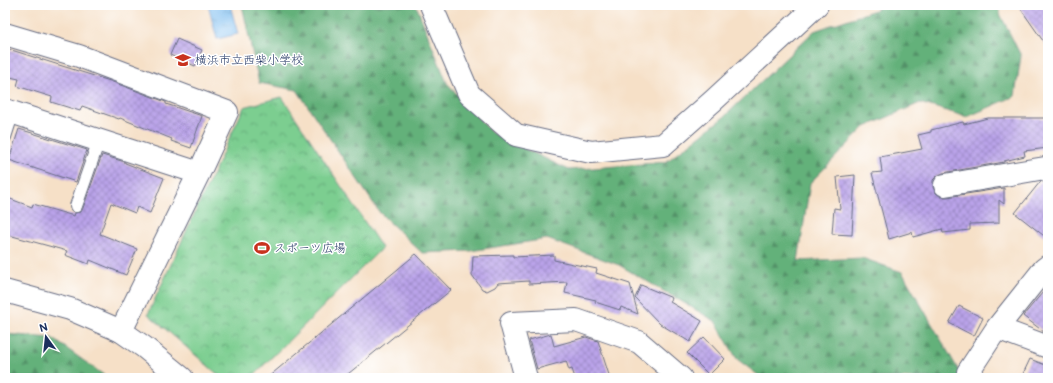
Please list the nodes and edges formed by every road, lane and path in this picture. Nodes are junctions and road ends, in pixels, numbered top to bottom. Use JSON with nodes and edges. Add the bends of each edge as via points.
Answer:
{"nodes":[{"id":1,"x":431,"y":5,"type":"edge"},
{"id":2,"x":817,"y":5,"type":"edge"},
{"id":3,"x":5,"y":34,"type":"edge"},
{"id":4,"x":9,"y":111,"type":"edge"},
{"id":5,"x":5,"y":137,"type":"edge"},
{"id":6,"x":99,"y":140,"type":"junction"},
{"id":7,"x":1048,"y":171,"type":"edge"},
{"id":8,"x":199,"y":173,"type":"junction"},
{"id":9,"x":945,"y":185,"type":"dead end"},
{"id":10,"x":76,"y":206,"type":"dead end"},
{"id":11,"x":1048,"y":266,"type":"edge"},
{"id":12,"x":5,"y":291,"type":"edge"},
{"id":13,"x":997,"y":328,"type":"junction"},
{"id":14,"x":121,"y":331,"type":"junction"},
{"id":15,"x":1048,"y":347,"type":"edge"},
{"id":16,"x":968,"y":372,"type":"dead end"},
{"id":17,"x":182,"y":378,"type":"edge"},
{"id":18,"x":526,"y":378,"type":"edge"},
{"id":19,"x":681,"y":378,"type":"edge"}],
"edges":[{"from":1,"to":2,"type":"street","via":[[470,94],[516,135],[591,152],[663,145]]},
{"from":3,"to":8,"type":"street","via":[[79,56],[227,112]]},
{"from":4,"to":5,"type":"lane"},
{"from":4,"to":6,"type":"street"},
{"from":6,"to":8,"type":"street"},
{"from":6,"to":10,"type":"lane"},
{"from":7,"to":9,"type":"street","via":[[1045,168]]},
{"from":8,"to":14,"type":"street"},
{"from":11,"to":13,"type":"street"},
{"from":12,"to":14,"type":"street","via":[[70,309]]},
{"from":13,"to":15,"type":"street"},
{"from":13,"to":16,"type":"street"},
{"from":14,"to":17,"type":"street","via":[[144,346]]},
{"from":18,"to":19,"type":"street","via":[[511,323],[576,320],[639,342]]}]}
